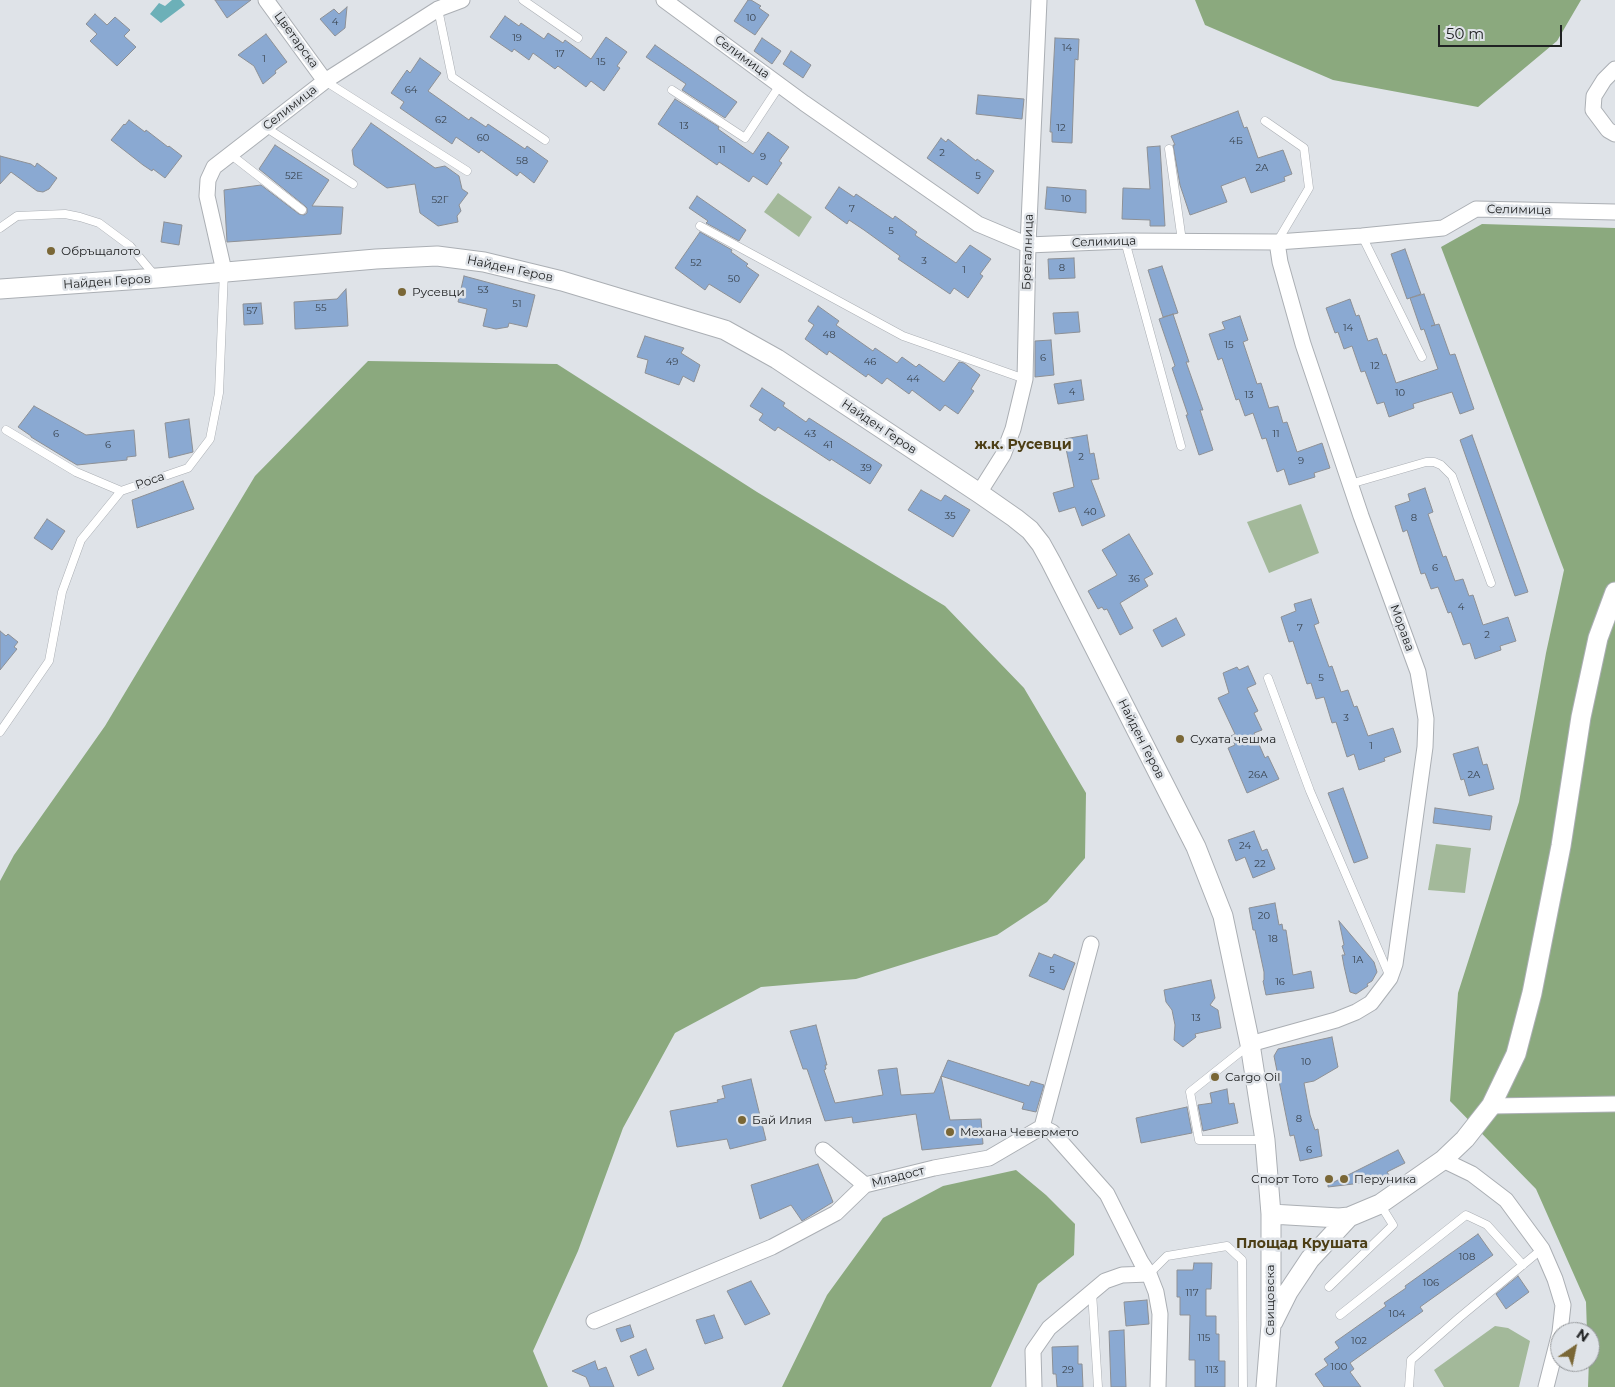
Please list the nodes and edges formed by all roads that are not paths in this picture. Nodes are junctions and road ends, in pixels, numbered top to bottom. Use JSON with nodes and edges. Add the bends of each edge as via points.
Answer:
{"nodes":[{"id":1,"x":266,"y":0,"type":"edge"},
{"id":2,"x":462,"y":0,"type":"edge"},
{"id":3,"x":523,"y":0,"type":"edge"},
{"id":4,"x":664,"y":0,"type":"edge"},
{"id":5,"x":1039,"y":0,"type":"edge"},
{"id":6,"x":438,"y":9,"type":"junction"},
{"id":7,"x":578,"y":38,"type":"dead end"},
{"id":8,"x":1615,"y":69,"type":"edge"},
{"id":9,"x":325,"y":81,"type":"junction"},
{"id":10,"x":780,"y":85,"type":"junction"},
{"id":11,"x":672,"y":90,"type":"dead end"},
{"id":12,"x":1265,"y":121,"type":"dead end"},
{"id":13,"x":266,"y":126,"type":"junction"},
{"id":14,"x":1615,"y":134,"type":"edge"},
{"id":15,"x":545,"y":140,"type":"dead end"},
{"id":16,"x":1169,"y":149,"type":"dead end"},
{"id":17,"x":230,"y":154,"type":"junction"},
{"id":18,"x":467,"y":171,"type":"dead end"},
{"id":19,"x":353,"y":184,"type":"dead end"},
{"id":20,"x":302,"y":210,"type":"dead end"},
{"id":21,"x":1615,"y":212,"type":"edge"},
{"id":22,"x":700,"y":226,"type":"dead end"},
{"id":23,"x":0,"y":228,"type":"edge"},
{"id":24,"x":1362,"y":236,"type":"junction"},
{"id":25,"x":1125,"y":241,"type":"junction"},
{"id":26,"x":1182,"y":241,"type":"junction"},
{"id":27,"x":1277,"y":242,"type":"junction"},
{"id":28,"x":1028,"y":244,"type":"junction"},
{"id":29,"x":224,"y":271,"type":"junction"},
{"id":30,"x":157,"y":278,"type":"junction"},
{"id":31,"x":0,"y":289,"type":"edge"},
{"id":32,"x":1422,"y":357,"type":"dead end"},
{"id":33,"x":1025,"y":379,"type":"junction"},
{"id":34,"x":6,"y":430,"type":"dead end"},
{"id":35,"x":1181,"y":446,"type":"dead end"},
{"id":36,"x":1350,"y":484,"type":"junction"},
{"id":37,"x":121,"y":491,"type":"junction"},
{"id":38,"x":979,"y":493,"type":"junction"},
{"id":39,"x":1491,"y":583,"type":"dead end"},
{"id":40,"x":1615,"y":592,"type":"edge"},
{"id":41,"x":1268,"y":678,"type":"dead end"},
{"id":42,"x":0,"y":732,"type":"edge"},
{"id":43,"x":1091,"y":944,"type":"dead end"},
{"id":44,"x":1390,"y":978,"type":"junction"},
{"id":45,"x":1250,"y":1044,"type":"junction"},
{"id":46,"x":1615,"y":1104,"type":"edge"},
{"id":47,"x":1491,"y":1106,"type":"junction"},
{"id":48,"x":1042,"y":1127,"type":"junction"},
{"id":49,"x":1265,"y":1140,"type":"junction"},
{"id":50,"x":823,"y":1150,"type":"dead end"},
{"id":51,"x":1443,"y":1160,"type":"junction"},
{"id":52,"x":865,"y":1185,"type":"junction"},
{"id":53,"x":1380,"y":1204,"type":"junction"},
{"id":54,"x":1271,"y":1214,"type":"junction"},
{"id":55,"x":1349,"y":1217,"type":"junction"},
{"id":56,"x":1542,"y":1249,"type":"junction"},
{"id":57,"x":1523,"y":1265,"type":"junction"},
{"id":58,"x":1149,"y":1274,"type":"junction"},
{"id":59,"x":1329,"y":1287,"type":"dead end"},
{"id":60,"x":1092,"y":1292,"type":"junction"},
{"id":61,"x":1340,"y":1315,"type":"dead end"},
{"id":62,"x":594,"y":1322,"type":"dead end"},
{"id":63,"x":1271,"y":1325,"type":"junction"},
{"id":64,"x":1034,"y":1387,"type":"edge"},
{"id":65,"x":1098,"y":1387,"type":"edge"},
{"id":66,"x":1158,"y":1387,"type":"edge"},
{"id":67,"x":1243,"y":1387,"type":"edge"},
{"id":68,"x":1266,"y":1387,"type":"edge"},
{"id":69,"x":1409,"y":1387,"type":"edge"},
{"id":70,"x":1546,"y":1387,"type":"edge"}],
"edges":[{"from":1,"to":9,"type":"street","name":"Цветарска"},
{"from":2,"to":6,"type":"street","name":"Селимица"},
{"from":3,"to":7,"type":"lane"},
{"from":4,"to":10,"type":"street","name":"Селимица"},
{"from":5,"to":28,"type":"street","name":"Брегалница"},
{"from":6,"to":9,"type":"street","name":"Селимица"},
{"from":6,"to":15,"type":"lane","via":[[452,77]]},
{"from":8,"to":14,"type":"street","via":[[1594,96],[1593,110]]},
{"from":9,"to":13,"type":"street","name":"Селимица"},
{"from":9,"to":18,"type":"lane"},
{"from":10,"to":11,"type":"lane","via":[[745,138]]},
{"from":10,"to":28,"type":"street","name":"Селимица","via":[[978,224]]},
{"from":12,"to":27,"type":"lane","via":[[1304,148],[1309,188]]},
{"from":13,"to":17,"type":"street","name":"Селимица"},
{"from":13,"to":19,"type":"lane"},
{"from":16,"to":26,"type":"lane"},
{"from":17,"to":20,"type":"lane"},
{"from":17,"to":29,"type":"street","name":"Селимица","via":[[214,167],[208,180],[207,196]]},
{"from":21,"to":24,"type":"street","name":"Селимица","via":[[1476,209],[1443,228]]},
{"from":22,"to":33,"type":"lane","via":[[903,336]]},
{"from":23,"to":30,"type":"lane","via":[[16,216],[65,214],[80,217],[99,224],[130,246]]},
{"from":24,"to":27,"type":"street","name":"Селимица"},
{"from":24,"to":32,"type":"lane"},
{"from":25,"to":26,"type":"street","name":"Селимица"},
{"from":25,"to":28,"type":"street","name":"Селимица"},
{"from":25,"to":35,"type":"lane"},
{"from":26,"to":27,"type":"street","name":"Селимица"},
{"from":27,"to":36,"type":"street","name":"Морава","via":[[1303,344]]},
{"from":28,"to":33,"type":"street","name":"Брегалница"},
{"from":29,"to":30,"type":"street","name":"Найден Геров"},
{"from":29,"to":37,"type":"lane","name":"Роса","via":[[219,393],[210,439],[188,468]]},
{"from":29,"to":38,"type":"street","name":"Найден Геров","via":[[437,256],[484,262],[562,281],[725,330],[777,359]]},
{"from":30,"to":31,"type":"street","name":"Найден Геров"},
{"from":33,"to":38,"type":"street","name":"Брегалница","via":[[1007,446]]},
{"from":34,"to":37,"type":"lane","via":[[76,472]]},
{"from":36,"to":39,"type":"lane","via":[[1426,462],[1441,465],[1452,476]]},
{"from":36,"to":44,"type":"street","name":"Морава","via":[[1418,672],[1426,719],[1426,747],[1413,844],[1395,964]]},
{"from":37,"to":42,"type":"lane","name":"Роса","via":[[81,540],[62,592],[49,661]]},
{"from":38,"to":45,"type":"street","name":"Найден Геров","via":[[1030,530],[1041,544],[1196,847],[1223,916]]},
{"from":40,"to":47,"type":"street","via":[[1598,638],[1580,717],[1532,993],[1516,1054]]},
{"from":41,"to":44,"type":"lane","via":[[1310,791]]},
{"from":43,"to":48,"type":"street"},
{"from":44,"to":45,"type":"street","name":"Морава","via":[[1371,1003],[1356,1012]]},
{"from":45,"to":49,"type":"street","name":"Найден Геров"},
{"from":45,"to":49,"type":"lane","via":[[1190,1092],[1199,1140]]},
{"from":46,"to":47,"type":"street"},
{"from":47,"to":51,"type":"street"},
{"from":48,"to":52,"type":"street","name":"Младост","via":[[989,1158]]},
{"from":48,"to":58,"type":"street","via":[[1052,1132],[1107,1194]]},
{"from":49,"to":54,"type":"street","name":"Найден Геров"},
{"from":50,"to":52,"type":"street"},
{"from":51,"to":53,"type":"street"},
{"from":51,"to":56,"type":"street","via":[[1472,1174],[1506,1200]]},
{"from":52,"to":62,"type":"street","name":"Младост","via":[[836,1213],[772,1247]]},
{"from":53,"to":55,"type":"street"},
{"from":53,"to":59,"type":"lane","via":[[1393,1225]]},
{"from":54,"to":55,"type":"street"},
{"from":54,"to":63,"type":"street","name":"Свищовска"},
{"from":55,"to":63,"type":"street","via":[[1310,1259]]},
{"from":56,"to":57,"type":"lane"},
{"from":56,"to":70,"type":"street","via":[[1563,1305],[1560,1332]]},
{"from":57,"to":61,"type":"lane","via":[[1487,1225],[1466,1215]]},
{"from":57,"to":69,"type":"lane","via":[[1411,1360]]},
{"from":58,"to":60,"type":"street","via":[[1105,1281]]},
{"from":58,"to":66,"type":"street","via":[[1160,1314]]},
{"from":58,"to":67,"type":"lane","via":[[1167,1256],[1227,1246],[1242,1260]]},
{"from":60,"to":64,"type":"street","via":[[1049,1328],[1033,1350]]},
{"from":60,"to":65,"type":"lane"},
{"from":63,"to":68,"type":"street","name":"Свищовска"}]}
